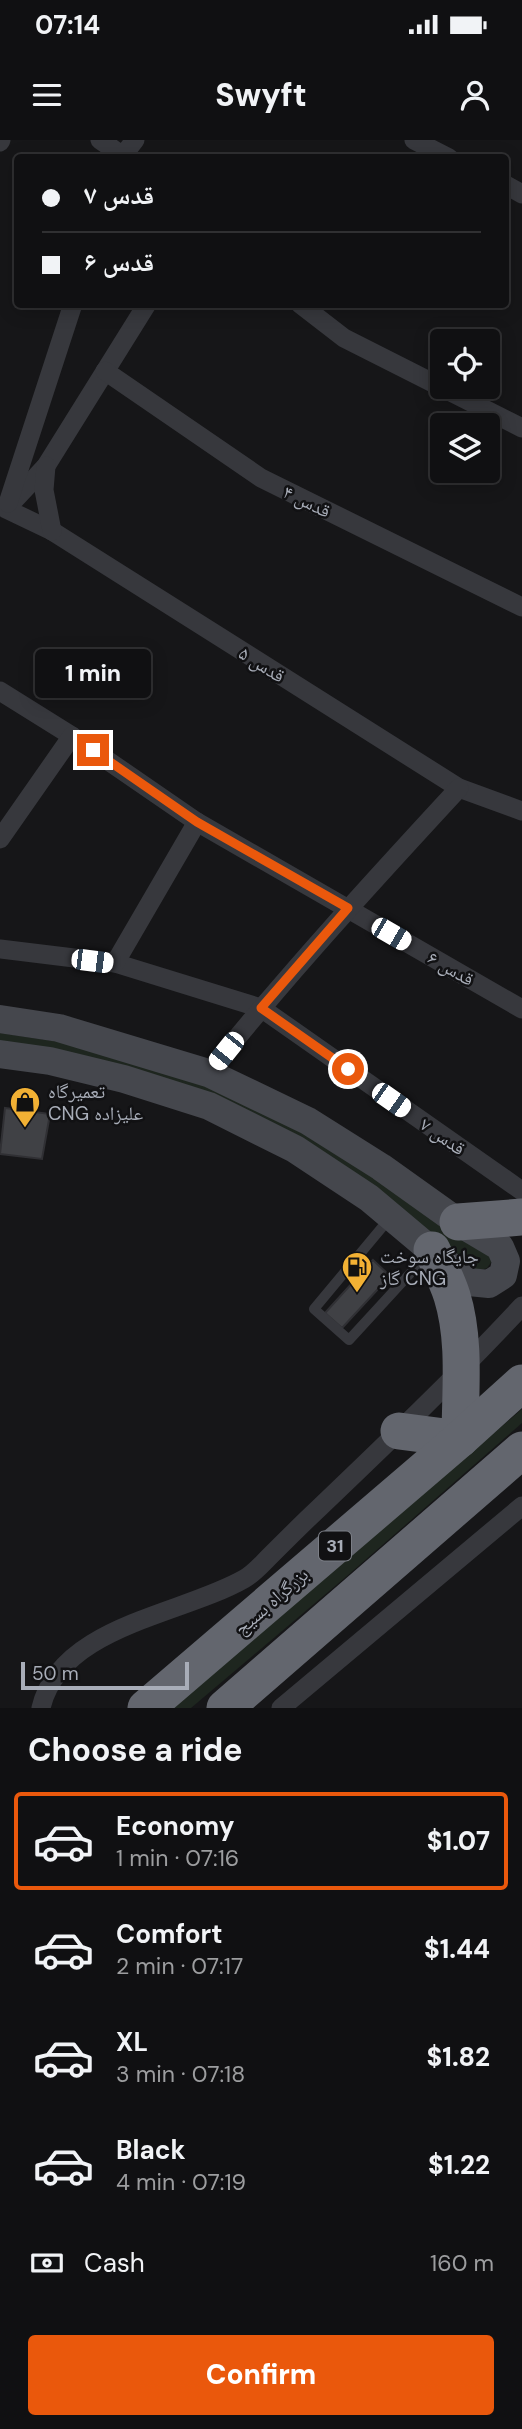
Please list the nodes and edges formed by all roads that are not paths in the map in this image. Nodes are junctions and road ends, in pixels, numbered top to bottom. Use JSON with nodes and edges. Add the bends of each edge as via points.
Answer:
{"nodes":[{"id":1,"x":100,"y":140,"type":"edge"},
{"id":2,"x":414,"y":140,"type":"edge"},
{"id":3,"x":126,"y":152,"type":"edge"},
{"id":4,"x":441,"y":154,"type":"edge"},
{"id":5,"x":72,"y":308,"type":"edge"},
{"id":6,"x":144,"y":308,"type":"edge"},
{"id":7,"x":305,"y":308,"type":"edge"},
{"id":8,"x":105,"y":371,"type":"junction"},
{"id":9,"x":522,"y":428,"type":"edge"},
{"id":10,"x":46,"y":466,"type":"junction"},
{"id":11,"x":3,"y":515,"type":"edge"},
{"id":12,"x":52,"y":531,"type":"junction"},
{"id":13,"x":522,"y":607,"type":"edge"},
{"id":14,"x":0,"y":691,"type":"edge"},
{"id":15,"x":72,"y":736,"type":"junction"},
{"id":16,"x":458,"y":788,"type":"junction"},
{"id":17,"x":522,"y":811,"type":"edge"},
{"id":18,"x":197,"y":822,"type":"junction"},
{"id":19,"x":0,"y":839,"type":"edge"},
{"id":20,"x":348,"y":908,"type":"junction"},
{"id":21,"x":0,"y":949,"type":"edge"},
{"id":22,"x":115,"y":963,"type":"junction"},
{"id":23,"x":261,"y":1008,"type":"junction"},
{"id":24,"x":522,"y":1009,"type":"edge"},
{"id":25,"x":0,"y":1019,"type":"edge"},
{"id":26,"x":0,"y":1054,"type":"edge"},
{"id":27,"x":208,"y":1073,"type":"junction"},
{"id":28,"x":522,"y":1191,"type":"edge"},
{"id":29,"x":391,"y":1216,"type":"junction"},
{"id":30,"x":522,"y":1217,"type":"edge"},
{"id":31,"x":458,"y":1222,"type":"junction"},
{"id":32,"x":432,"y":1250,"type":"junction"},
{"id":33,"x":522,"y":1306,"type":"edge"},
{"id":34,"x":460,"y":1372,"type":"junction"},
{"id":35,"x":522,"y":1382,"type":"edge"},
{"id":36,"x":399,"y":1431,"type":"junction"},
{"id":37,"x":460,"y":1439,"type":"junction"},
{"id":38,"x":522,"y":1450,"type":"edge"},
{"id":39,"x":522,"y":1506,"type":"edge"},
{"id":40,"x":41,"y":1708,"type":"edge"},
{"id":41,"x":146,"y":1708,"type":"edge"},
{"id":42,"x":225,"y":1708,"type":"edge"},
{"id":43,"x":281,"y":1708,"type":"edge"}],
"edges":[{"from":1,"to":3,"type":"street"},
{"from":2,"to":4,"type":"street"},
{"from":5,"to":11,"type":"street"},
{"from":6,"to":8,"type":"street"},
{"from":7,"to":9,"type":"street","via":[[344,338]]},
{"from":8,"to":10,"type":"street"},
{"from":8,"to":13,"type":"street","name":"قدس ۴","via":[[261,478]]},
{"from":10,"to":11,"type":"street"},
{"from":10,"to":12,"type":"street","via":[[44,490]]},
{"from":11,"to":12,"type":"street","name":"قدس ۵"},
{"from":12,"to":16,"type":"street","name":"قدس ۵"},
{"from":14,"to":15,"type":"street","name":"قدس ۶"},
{"from":15,"to":18,"type":"street","name":"قدس ۶"},
{"from":15,"to":19,"type":"street"},
{"from":16,"to":17,"type":"street","name":"قدس ۵"},
{"from":16,"to":20,"type":"street"},
{"from":18,"to":20,"type":"street","name":"قدس ۶"},
{"from":18,"to":22,"type":"street"},
{"from":20,"to":23,"type":"street"},
{"from":20,"to":24,"type":"street","name":"قدس ۶"},
{"from":21,"to":22,"type":"street","name":"قدس ۷"},
{"from":22,"to":23,"type":"street","name":"قدس ۷"},
{"from":23,"to":27,"type":"street"},
{"from":23,"to":28,"type":"street","name":"قدس ۷"},
{"from":25,"to":27,"type":"main road","via":[[59,1028]]},
{"from":26,"to":29,"type":"main road","via":[[124,1079],[209,1106],[295,1149]]},
{"from":27,"to":31,"type":"main road","via":[[309,1121]]},
{"from":29,"to":32,"type":"main road"},
{"from":29,"to":32,"type":"lane","via":[[314,1309],[349,1340]]},
{"from":30,"to":31,"type":"highway"},
{"from":31,"to":32,"type":"main road","via":[[499,1247],[506,1261],[503,1275],[489,1284],[469,1282]]},
{"from":32,"to":34,"type":"highway","via":[[452,1295]]},
{"from":33,"to":34,"type":"street"},
{"from":34,"to":36,"type":"street"},
{"from":34,"to":37,"type":"highway"},
{"from":35,"to":37,"type":"highway","name":"بزرگراه بسیج","number":"31"},
{"from":36,"to":37,"type":"highway"},
{"from":36,"to":40,"type":"street","via":[[247,1578],[99,1638],[68,1661],[44,1693]]},
{"from":37,"to":41,"type":"highway","name":"بزرگراه بسیج","number":"31"},
{"from":38,"to":42,"type":"highway","number":"31"},
{"from":39,"to":43,"type":"street"}]}
